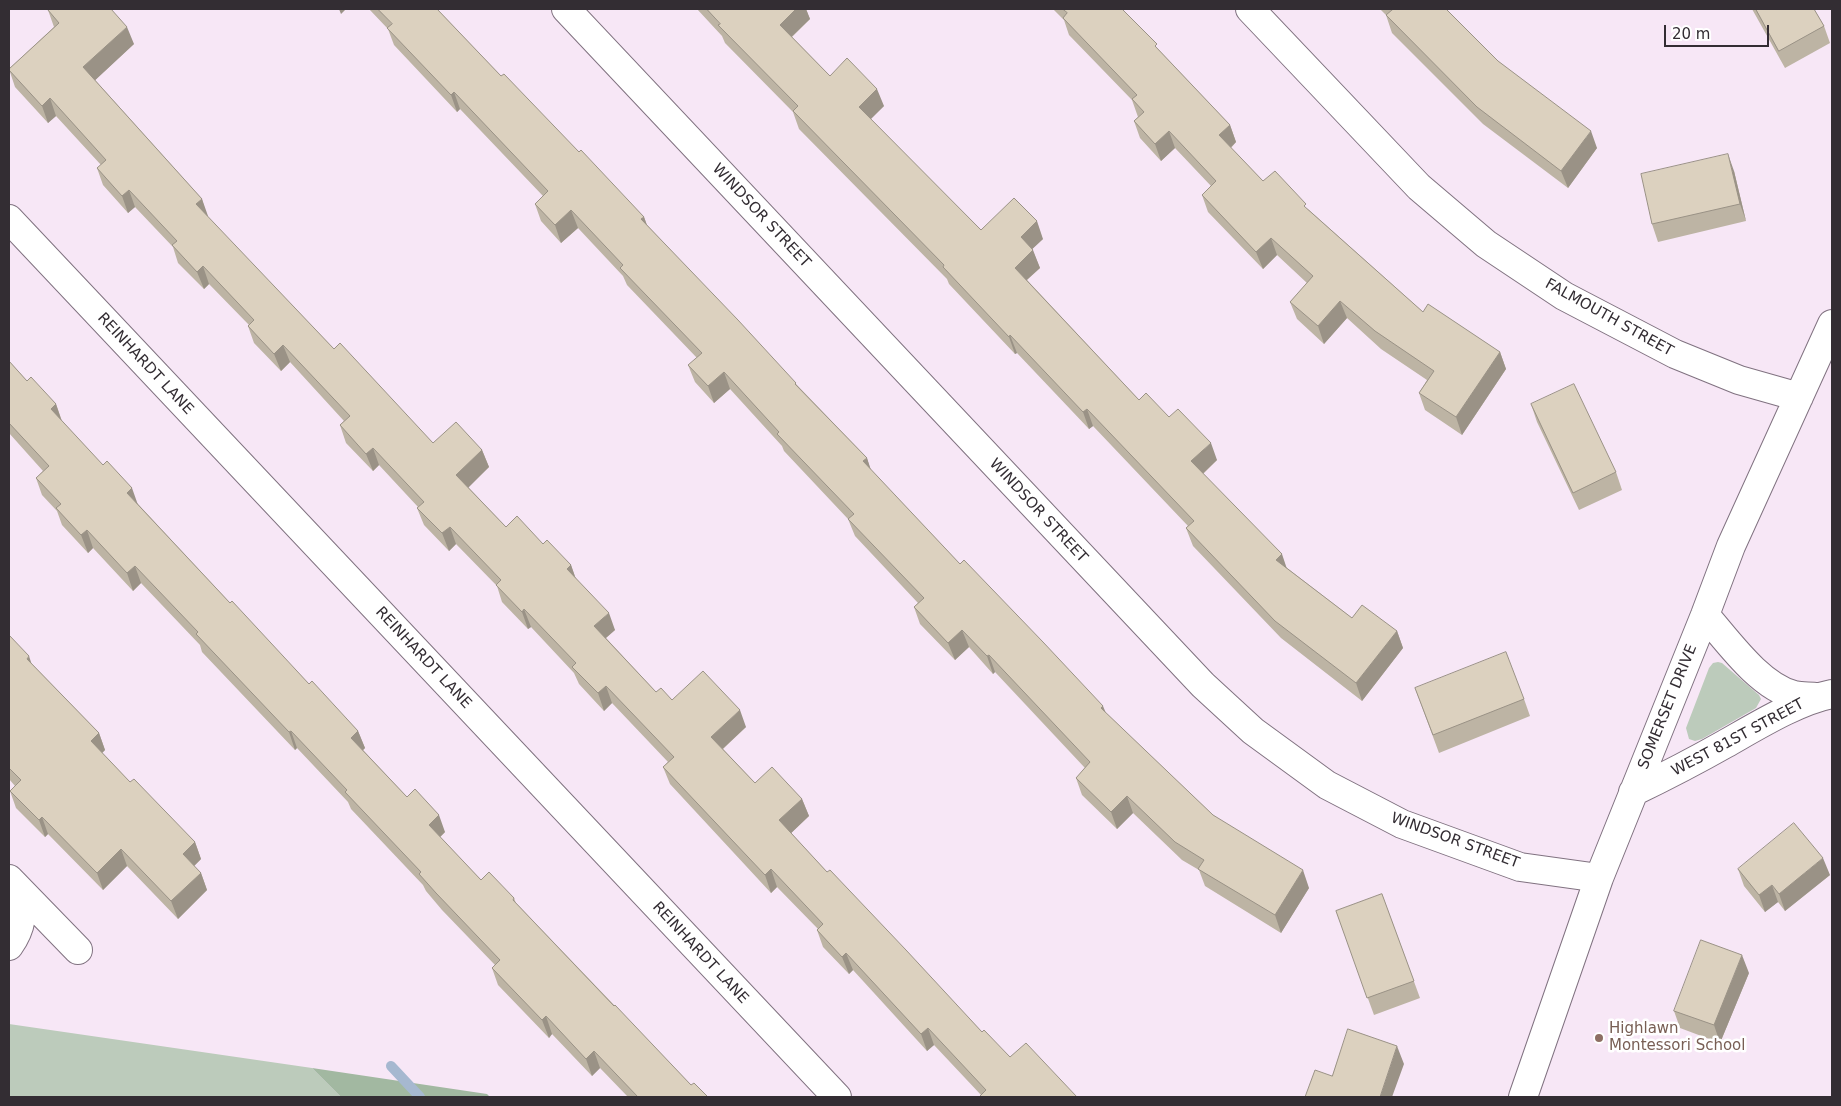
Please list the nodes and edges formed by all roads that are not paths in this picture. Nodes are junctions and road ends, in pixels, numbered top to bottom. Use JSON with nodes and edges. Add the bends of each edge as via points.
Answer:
{"nodes":[{"id":1,"x":566,"y":9,"type":"edge"},
{"id":2,"x":1250,"y":9,"type":"edge"},
{"id":3,"x":9,"y":219,"type":"edge"},
{"id":4,"x":1832,"y":324,"type":"edge"},
{"id":5,"x":1799,"y":397,"type":"junction"},
{"id":6,"x":1705,"y":615,"type":"junction"},
{"id":7,"x":1825,"y":696,"type":"edge"},
{"id":8,"x":1633,"y":792,"type":"junction"},
{"id":9,"x":1599,"y":878,"type":"junction"},
{"id":10,"x":15,"y":885,"type":"edge"},
{"id":11,"x":9,"y":946,"type":"edge"},
{"id":12,"x":78,"y":950,"type":"dead end"},
{"id":13,"x":836,"y":1097,"type":"edge"},
{"id":14,"x":1523,"y":1097,"type":"edge"}],
"edges":[{"from":1,"to":9,"type":"street","name":"WINDSOR STREET","via":[[1203,685],[1252,731],[1328,785],[1402,824],[1520,867]]},
{"from":2,"to":5,"type":"street","name":"FALMOUTH STREET","via":[[1419,187],[1486,244],[1564,296],[1675,354],[1739,380]]},
{"from":3,"to":13,"type":"street","name":"REINHARDT LANE"},
{"from":4,"to":5,"type":"street","name":"SOMERSET DRIVE"},
{"from":5,"to":6,"type":"street","name":"SOMERSET DRIVE","via":[[1731,546]]},
{"from":6,"to":7,"type":"street","name":"WEST 81ST STREET","via":[[1750,666],[1774,686],[1794,695]]},
{"from":6,"to":8,"type":"street","name":"SOMERSET DRIVE"},
{"from":7,"to":8,"type":"street","name":"WEST 81ST STREET","via":[[1759,725]]},
{"from":8,"to":9,"type":"street","name":"SOMERSET DRIVE"},
{"from":9,"to":14,"type":"street","name":"SOMERSET DRIVE"},
{"from":10,"to":11,"type":"street","via":[[22,913],[18,933]]},
{"from":10,"to":12,"type":"street"}]}
